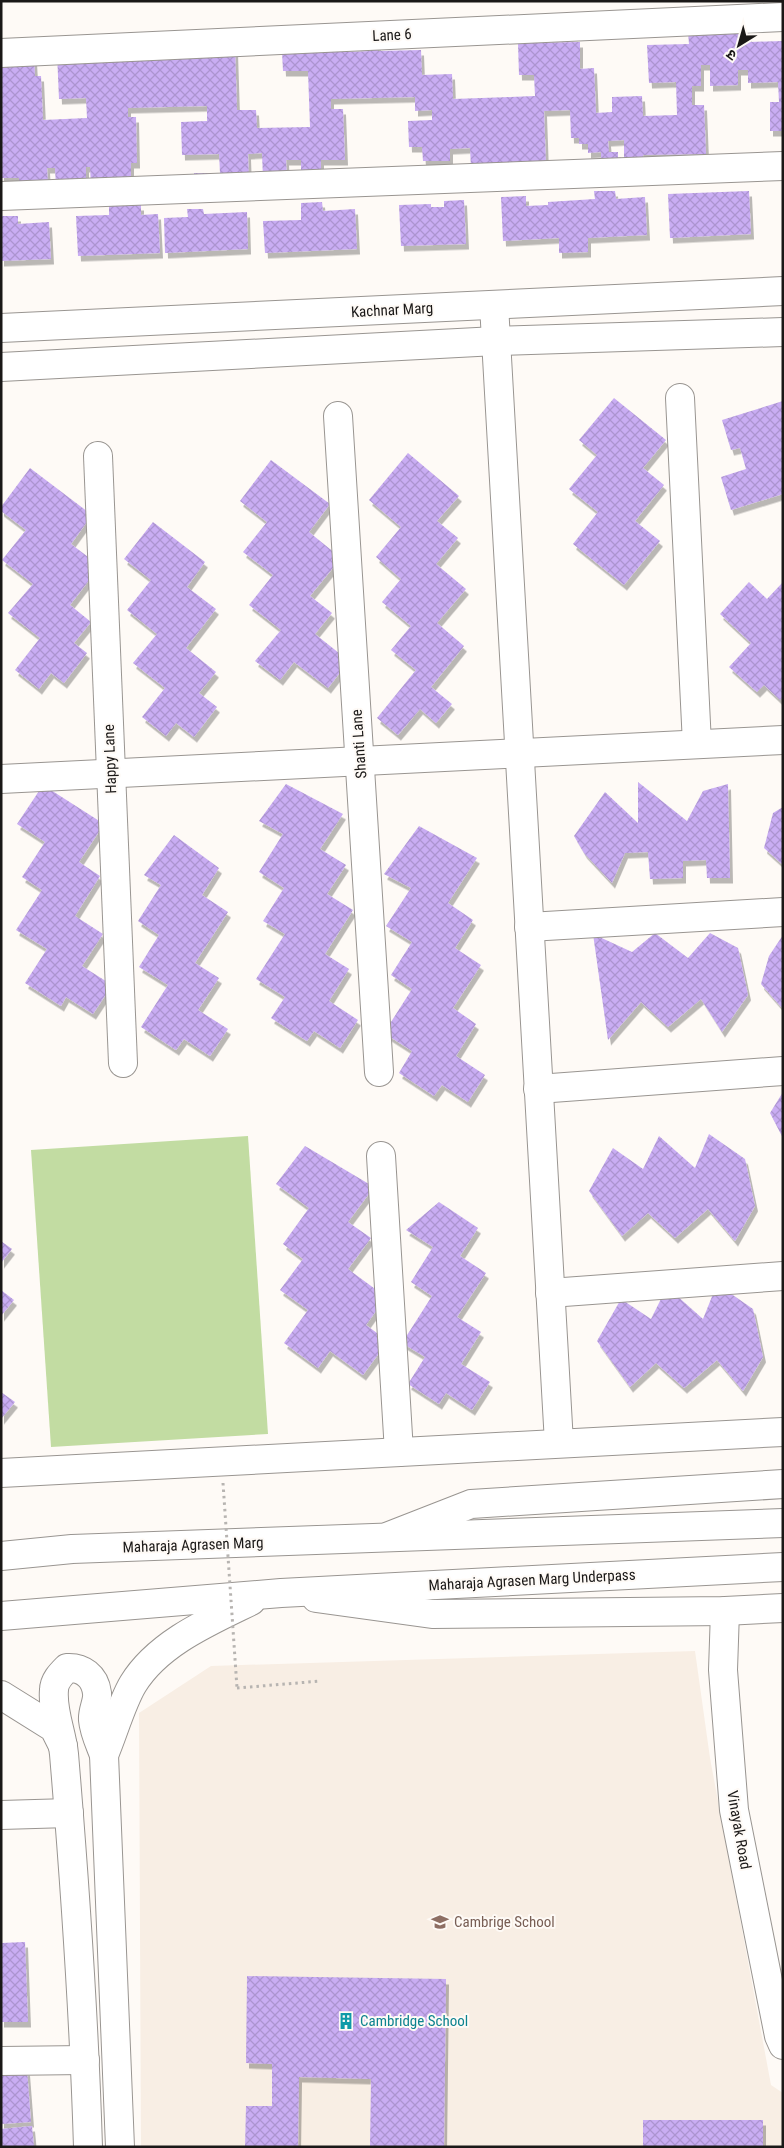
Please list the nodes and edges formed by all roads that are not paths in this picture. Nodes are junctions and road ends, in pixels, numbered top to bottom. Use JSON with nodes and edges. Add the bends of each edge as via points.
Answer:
{"nodes":[{"id":1,"x":783,"y":16,"type":"edge"},
{"id":2,"x":1,"y":53,"type":"edge"},
{"id":3,"x":783,"y":166,"type":"edge"},
{"id":4,"x":1,"y":196,"type":"edge"},
{"id":5,"x":783,"y":291,"type":"edge"},
{"id":6,"x":494,"y":305,"type":"junction"},
{"id":7,"x":1,"y":328,"type":"edge"},
{"id":8,"x":783,"y":332,"type":"edge"},
{"id":9,"x":496,"y":341,"type":"junction"},
{"id":10,"x":1,"y":367,"type":"edge"},
{"id":11,"x":680,"y":398,"type":"dead end"},
{"id":12,"x":338,"y":416,"type":"dead end"},
{"id":13,"x":98,"y":456,"type":"dead end"},
{"id":14,"x":783,"y":740,"type":"edge"},
{"id":15,"x":698,"y":744,"type":"junction"},
{"id":16,"x":519,"y":753,"type":"junction"},
{"id":17,"x":360,"y":761,"type":"junction"},
{"id":18,"x":111,"y":773,"type":"junction"},
{"id":19,"x":1,"y":779,"type":"edge"},
{"id":20,"x":783,"y":912,"type":"edge"},
{"id":21,"x":529,"y":927,"type":"junction"},
{"id":22,"x":123,"y":1063,"type":"dead end"},
{"id":23,"x":783,"y":1071,"type":"edge"},
{"id":24,"x":379,"y":1072,"type":"dead end"},
{"id":25,"x":538,"y":1088,"type":"junction"},
{"id":26,"x":381,"y":1156,"type":"dead end"},
{"id":27,"x":783,"y":1276,"type":"edge"},
{"id":28,"x":550,"y":1293,"type":"junction"},
{"id":29,"x":783,"y":1432,"type":"edge"},
{"id":30,"x":559,"y":1444,"type":"junction"},
{"id":31,"x":399,"y":1452,"type":"junction"},
{"id":32,"x":1,"y":1473,"type":"edge"},
{"id":33,"x":783,"y":1484,"type":"edge"},
{"id":34,"x":783,"y":1523,"type":"edge"},
{"id":35,"x":385,"y":1537,"type":"junction"},
{"id":36,"x":1,"y":1556,"type":"edge"},
{"id":37,"x":783,"y":1567,"type":"edge"},
{"id":38,"x":274,"y":1594,"type":"junction"},
{"id":39,"x":783,"y":1608,"type":"edge"},
{"id":40,"x":725,"y":1611,"type":"junction"},
{"id":41,"x":1,"y":1616,"type":"edge"},
{"id":42,"x":1,"y":1695,"type":"edge"},
{"id":43,"x":63,"y":1746,"type":"junction"},
{"id":44,"x":104,"y":1755,"type":"junction"},
{"id":45,"x":69,"y":1812,"type":"junction"},
{"id":46,"x":1,"y":1815,"type":"edge"},
{"id":47,"x":783,"y":2045,"type":"edge"},
{"id":48,"x":86,"y":2060,"type":"junction"},
{"id":49,"x":1,"y":2061,"type":"edge"},
{"id":50,"x":88,"y":2147,"type":"edge"},
{"id":51,"x":120,"y":2147,"type":"edge"}],
"edges":[{"from":1,"to":2,"type":"street","name":"Lane 6"},
{"from":3,"to":4,"type":"street"},
{"from":5,"to":6,"type":"street","name":"Kachnar Marg"},
{"from":6,"to":7,"type":"street","name":"Kachnar Marg"},
{"from":6,"to":9,"type":"street"},
{"from":8,"to":9,"type":"street"},
{"from":9,"to":10,"type":"street"},
{"from":9,"to":16,"type":"street"},
{"from":11,"to":15,"type":"street"},
{"from":12,"to":17,"type":"street","name":"Shanti Lane"},
{"from":13,"to":18,"type":"street","name":"Happy Lane"},
{"from":14,"to":15,"type":"street"},
{"from":15,"to":16,"type":"street"},
{"from":16,"to":17,"type":"street"},
{"from":16,"to":21,"type":"street"},
{"from":17,"to":18,"type":"street"},
{"from":17,"to":24,"type":"street","name":"Shanti Lane"},
{"from":18,"to":19,"type":"street"},
{"from":18,"to":22,"type":"street","name":"Happy Lane"},
{"from":20,"to":21,"type":"street"},
{"from":21,"to":25,"type":"street"},
{"from":23,"to":25,"type":"street"},
{"from":25,"to":28,"type":"street"},
{"from":26,"to":31,"type":"street"},
{"from":27,"to":28,"type":"street"},
{"from":28,"to":30,"type":"street"},
{"from":29,"to":30,"type":"street"},
{"from":30,"to":31,"type":"street"},
{"from":31,"to":32,"type":"street"},
{"from":33,"to":35,"type":"street","via":[[471,1504]]},
{"from":34,"to":35,"type":"street"},
{"from":35,"to":36,"type":"street","name":"Maharaja Agrasen Marg","via":[[72,1549]]},
{"from":37,"to":38,"type":"street","name":"Maharaja Agrasen Marg Underpass"},
{"from":38,"to":40,"type":"street","via":[[432,1614]]},
{"from":38,"to":41,"type":"street"},
{"from":38,"to":44,"type":"street","via":[[205,1624],[157,1656],[133,1684]]},
{"from":39,"to":40,"type":"street"},
{"from":40,"to":47,"type":"street","name":"Vinayak Road","via":[[723,1670],[734,1810]]},
{"from":42,"to":43,"type":"street","via":[[54,1728]]},
{"from":43,"to":44,"type":"street","via":[[54,1690],[58,1677],[67,1668],[76,1668],[94,1681],[97,1693],[93,1720]]},
{"from":43,"to":45,"type":"street"},
{"from":44,"to":51,"type":"street"},
{"from":45,"to":46,"type":"street"},
{"from":45,"to":48,"type":"street"},
{"from":48,"to":49,"type":"street"},
{"from":48,"to":50,"type":"street"}]}
